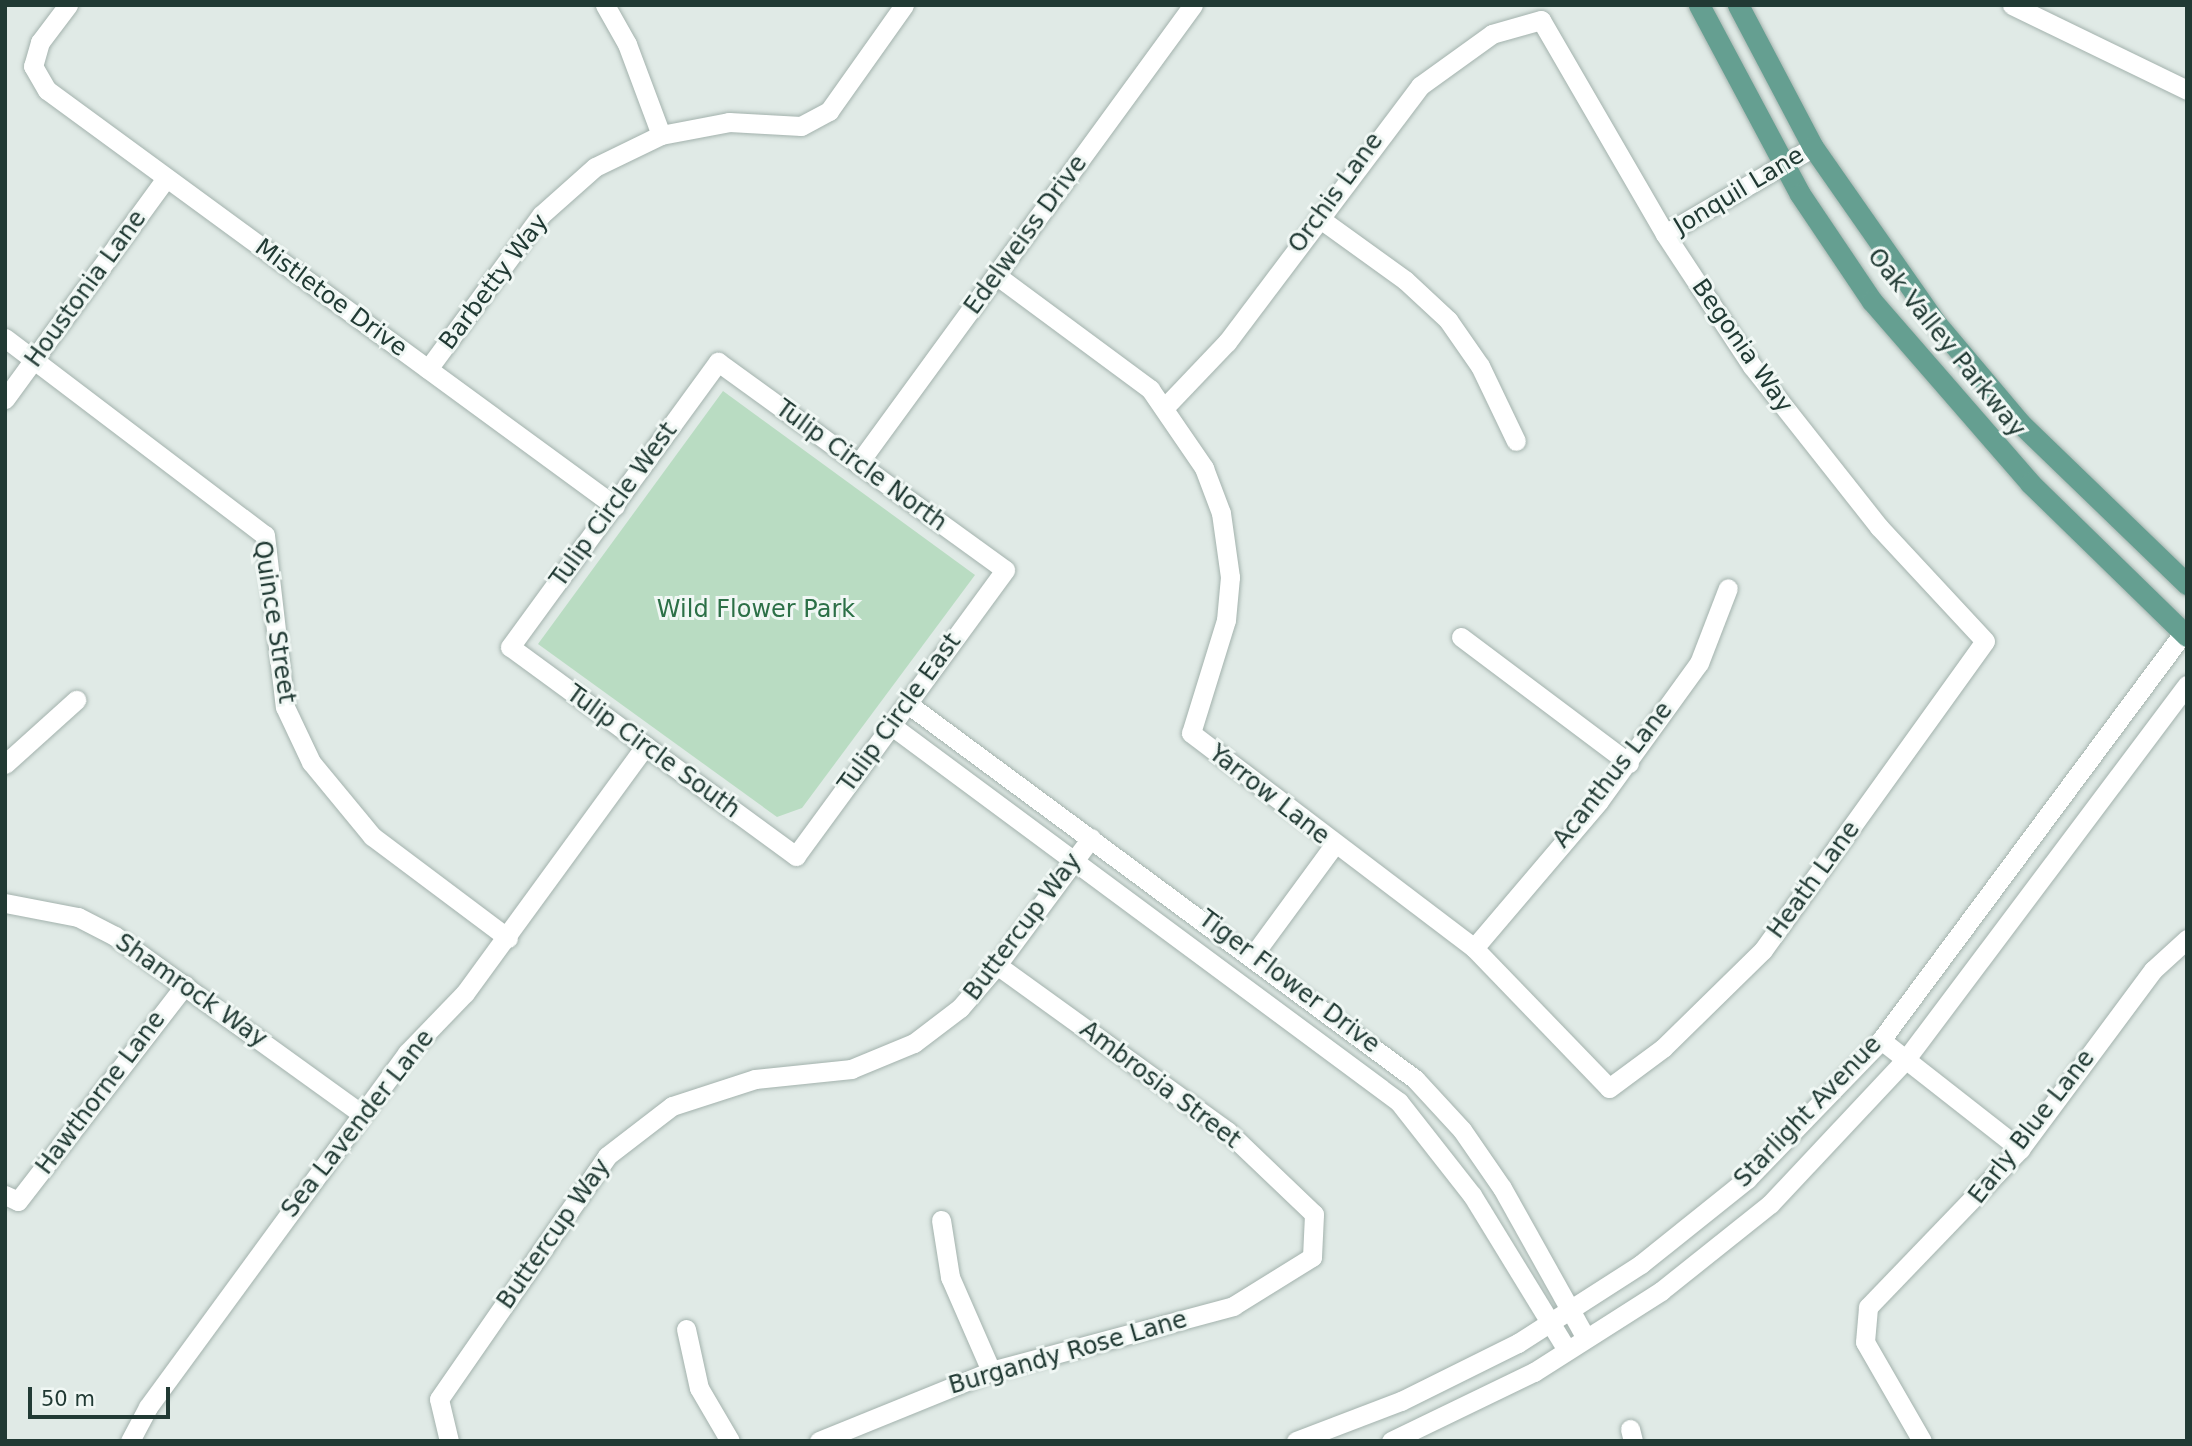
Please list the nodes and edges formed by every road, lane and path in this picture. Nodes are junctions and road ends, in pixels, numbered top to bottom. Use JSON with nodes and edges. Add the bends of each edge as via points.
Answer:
{"nodes":[{"id":1,"x":68,"y":5,"type":"edge"},
{"id":2,"x":606,"y":5,"type":"edge"},
{"id":3,"x":904,"y":5,"type":"edge"},
{"id":4,"x":1193,"y":5,"type":"edge"},
{"id":5,"x":1699,"y":5,"type":"edge"},
{"id":6,"x":1738,"y":5,"type":"edge"},
{"id":7,"x":2012,"y":5,"type":"edge"},
{"id":8,"x":1541,"y":20,"type":"joint"},
{"id":9,"x":2187,"y":90,"type":"edge"},
{"id":10,"x":661,"y":135,"type":"junction"},
{"id":11,"x":1813,"y":147,"type":"junction"},
{"id":12,"x":1784,"y":164,"type":"junction"},
{"id":13,"x":166,"y":178,"type":"junction"},
{"id":14,"x":1319,"y":218,"type":"junction"},
{"id":15,"x":1665,"y":234,"type":"junction"},
{"id":16,"x":996,"y":275,"type":"junction"},
{"id":17,"x":5,"y":338,"type":"edge"},
{"id":18,"x":34,"y":360,"type":"junction"},
{"id":19,"x":718,"y":362,"type":"joint"},
{"id":20,"x":428,"y":369,"type":"junction"},
{"id":21,"x":5,"y":399,"type":"edge"},
{"id":22,"x":1164,"y":407,"type":"junction"},
{"id":23,"x":1516,"y":441,"type":"dead end"},
{"id":24,"x":858,"y":464,"type":"junction"},
{"id":25,"x":615,"y":506,"type":"junction"},
{"id":26,"x":1004,"y":570,"type":"joint"},
{"id":27,"x":2187,"y":584,"type":"edge"},
{"id":28,"x":1728,"y":588,"type":"dead end"},
{"id":29,"x":2186,"y":632,"type":"edge"},
{"id":30,"x":1461,"y":638,"type":"dead end"},
{"id":31,"x":1986,"y":640,"type":"joint"},
{"id":32,"x":510,"y":647,"type":"joint"},
{"id":33,"x":2187,"y":685,"type":"edge"},
{"id":34,"x":76,"y":700,"type":"dead end"},
{"id":35,"x":908,"y":704,"type":"junction"},
{"id":36,"x":892,"y":726,"type":"junction"},
{"id":37,"x":645,"y":747,"type":"junction"},
{"id":38,"x":1629,"y":763,"type":"junction"},
{"id":39,"x":5,"y":764,"type":"edge"},
{"id":40,"x":1091,"y":838,"type":"junction"},
{"id":41,"x":1334,"y":845,"type":"junction"},
{"id":42,"x":796,"y":856,"type":"joint"},
{"id":43,"x":1075,"y":859,"type":"junction"},
{"id":44,"x":5,"y":903,"type":"edge"},
{"id":45,"x":508,"y":938,"type":"junction"},
{"id":46,"x":2187,"y":939,"type":"edge"},
{"id":47,"x":1474,"y":948,"type":"junction"},
{"id":48,"x":1254,"y":954,"type":"junction"},
{"id":49,"x":997,"y":965,"type":"junction"},
{"id":50,"x":185,"y":985,"type":"junction"},
{"id":51,"x":1881,"y":1040,"type":"junction"},
{"id":52,"x":1906,"y":1059,"type":"junction"},
{"id":53,"x":1609,"y":1088,"type":"joint"},
{"id":54,"x":362,"y":1114,"type":"junction"},
{"id":55,"x":2020,"y":1149,"type":"junction"},
{"id":56,"x":12,"y":1198,"type":"edge"},
{"id":57,"x":942,"y":1220,"type":"dead end"},
{"id":58,"x":1312,"y":1257,"type":"joint"},
{"id":59,"x":1570,"y":1310,"type":"junction"},
{"id":60,"x":1550,"y":1322,"type":"junction"},
{"id":61,"x":686,"y":1329,"type":"dead end"},
{"id":62,"x":1586,"y":1338,"type":"junction"},
{"id":63,"x":1567,"y":1350,"type":"junction"},
{"id":64,"x":991,"y":1371,"type":"junction"},
{"id":65,"x":446,"y":1438,"type":"edge"},
{"id":66,"x":130,"y":1441,"type":"edge"},
{"id":67,"x":730,"y":1441,"type":"edge"},
{"id":68,"x":819,"y":1441,"type":"edge"},
{"id":69,"x":1296,"y":1441,"type":"edge"},
{"id":70,"x":1391,"y":1441,"type":"edge"},
{"id":71,"x":1922,"y":1441,"type":"edge"}],
"edges":[{"from":1,"to":13,"type":"street","name":"Mistletoe Drive","via":[[40,42],[33,66],[47,90]]},
{"from":2,"to":10,"type":"street","via":[[627,44]]},
{"from":3,"to":10,"type":"street","name":"Barbetty Way","via":[[828,111],[810,121],[729,122]]},
{"from":4,"to":16,"type":"street","name":"Edelweiss Drive"},
{"from":5,"to":12,"type":"main road","name":"Oak Valley Parkway"},
{"from":6,"to":11,"type":"main road","name":"Oak Valley Parkway"},
{"from":7,"to":9,"type":"street"},
{"from":8,"to":14,"type":"street","name":"Orchis Lane","via":[[1492,34],[1420,86]]},
{"from":8,"to":15,"type":"street","name":"Begonia Way"},
{"from":10,"to":20,"type":"street","name":"Barbetty Way","via":[[595,167],[541,215]]},
{"from":11,"to":12,"type":"street","name":"Jonquil Lane"},
{"from":11,"to":27,"type":"main road","name":"Oak Valley Parkway","via":[[1928,313],[2020,423]]},
{"from":12,"to":15,"type":"street","name":"Jonquil Lane"},
{"from":12,"to":29,"type":"main road","name":"Oak Valley Parkway","via":[[1872,301],[1963,411]]},
{"from":13,"to":18,"type":"street","name":"Houstonia Lane"},
{"from":13,"to":20,"type":"street","name":"Mistletoe Drive"},
{"from":14,"to":22,"type":"street","name":"Orchis Lane","via":[[1227,341]]},
{"from":14,"to":23,"type":"street","via":[[1405,280],[1448,320],[1480,366]]},
{"from":15,"to":31,"type":"street","name":"Begonia Way","via":[[1752,366],[1835,474]]},
{"from":16,"to":22,"type":"street","name":"Yarrow Lane","via":[[1133,375]]},
{"from":16,"to":24,"type":"street","name":"Edelweiss Drive"},
{"from":17,"to":18,"type":"street","name":"Quince Street"},
{"from":18,"to":21,"type":"street","name":"Houstonia Lane"},
{"from":18,"to":45,"type":"street","name":"Quince Street","via":[[265,535],[285,707],[311,762],[372,836]]},
{"from":19,"to":24,"type":"street","name":"Tulip Circle North"},
{"from":19,"to":25,"type":"street","name":"Tulip Circle West"},
{"from":20,"to":25,"type":"street","name":"Mistletoe Drive"},
{"from":22,"to":41,"type":"street","name":"Yarrow Lane","via":[[1204,468],[1228,555],[1226,620],[1191,733]]},
{"from":24,"to":26,"type":"street","name":"Tulip Circle North"},
{"from":25,"to":32,"type":"street","name":"Tulip Circle West"},
{"from":26,"to":35,"type":"street","name":"Tulip Circle East"},
{"from":28,"to":38,"type":"street","name":"Acanthus Lane","via":[[1699,663]]},
{"from":29,"to":51,"type":"street","name":"Starlight Avenue"},
{"from":30,"to":38,"type":"street"},
{"from":31,"to":53,"type":"street","name":"Heath Lane","via":[[1763,950],[1706,1009]]},
{"from":32,"to":37,"type":"street","name":"Tulip Circle South"},
{"from":33,"to":52,"type":"street","name":"Starlight Avenue"},
{"from":34,"to":39,"type":"street"},
{"from":35,"to":36,"type":"street","name":"Tulip Circle East"},
{"from":35,"to":40,"type":"street","name":"Tiger Flower Drive"},
{"from":36,"to":42,"type":"street","name":"Tulip Circle East"},
{"from":36,"to":43,"type":"street","name":"Tiger Flower Drive"},
{"from":37,"to":42,"type":"street","name":"Tulip Circle South"},
{"from":37,"to":45,"type":"street","name":"Sea Lavender Lane"},
{"from":38,"to":47,"type":"street","name":"Acanthus Lane"},
{"from":40,"to":43,"type":"street","name":"Buttercup Way"},
{"from":40,"to":48,"type":"street","name":"Tiger Flower Drive"},
{"from":41,"to":47,"type":"street","name":"Yarrow Lane"},
{"from":41,"to":48,"type":"street"},
{"from":43,"to":49,"type":"street","name":"Buttercup Way"},
{"from":43,"to":60,"type":"street","name":"Tiger Flower Drive","via":[[1399,1102],[1472,1195]]},
{"from":44,"to":50,"type":"street","name":"Shamrock Way","via":[[78,917]]},
{"from":45,"to":54,"type":"street","name":"Sea Lavender Lane"},
{"from":46,"to":55,"type":"street","name":"Early Blue Lane","via":[[2152,970]]},
{"from":47,"to":53,"type":"street","name":"Yarrow Lane"},
{"from":48,"to":59,"type":"street","name":"Tiger Flower Drive","via":[[1373,1042],[1462,1130]]},
{"from":49,"to":58,"type":"street","name":"Ambrosia Street","via":[[1227,1131],[1314,1214]]},
{"from":49,"to":65,"type":"street","name":"Buttercup Way","via":[[960,1008],[914,1043],[851,1069],[755,1079],[672,1106],[607,1156],[439,1399]]},
{"from":50,"to":54,"type":"street","name":"Shamrock Way"},
{"from":50,"to":56,"type":"street","name":"Hawthorne Lane"},
{"from":51,"to":52,"type":"street"},
{"from":51,"to":59,"type":"street","name":"Starlight Avenue","via":[[1747,1179],[1641,1264]]},
{"from":52,"to":55,"type":"street"},
{"from":52,"to":62,"type":"street","name":"Starlight Avenue","via":[[1770,1204],[1661,1291]]},
{"from":54,"to":66,"type":"street","name":"Sea Lavender Lane","via":[[148,1406]]},
{"from":55,"to":71,"type":"street","name":"Early Blue Lane","via":[[1868,1307],[1864,1342]]},
{"from":57,"to":64,"type":"street","via":[[950,1277]]},
{"from":58,"to":64,"type":"street","name":"Burgandy Rose Lane","via":[[1233,1306]]},
{"from":59,"to":60,"type":"street","name":"Starlight Avenue"},
{"from":59,"to":62,"type":"street","name":"Tiger Flower Drive"},
{"from":60,"to":63,"type":"street","name":"Tiger Flower Drive"},
{"from":60,"to":69,"type":"street","name":"Starlight Avenue","via":[[1401,1401]]},
{"from":61,"to":67,"type":"street","via":[[699,1388]]},
{"from":62,"to":63,"type":"street","name":"Starlight Avenue"},
{"from":63,"to":70,"type":"street","name":"Starlight Avenue"},
{"from":64,"to":68,"type":"street","name":"Burgandy Rose Lane"}]}
